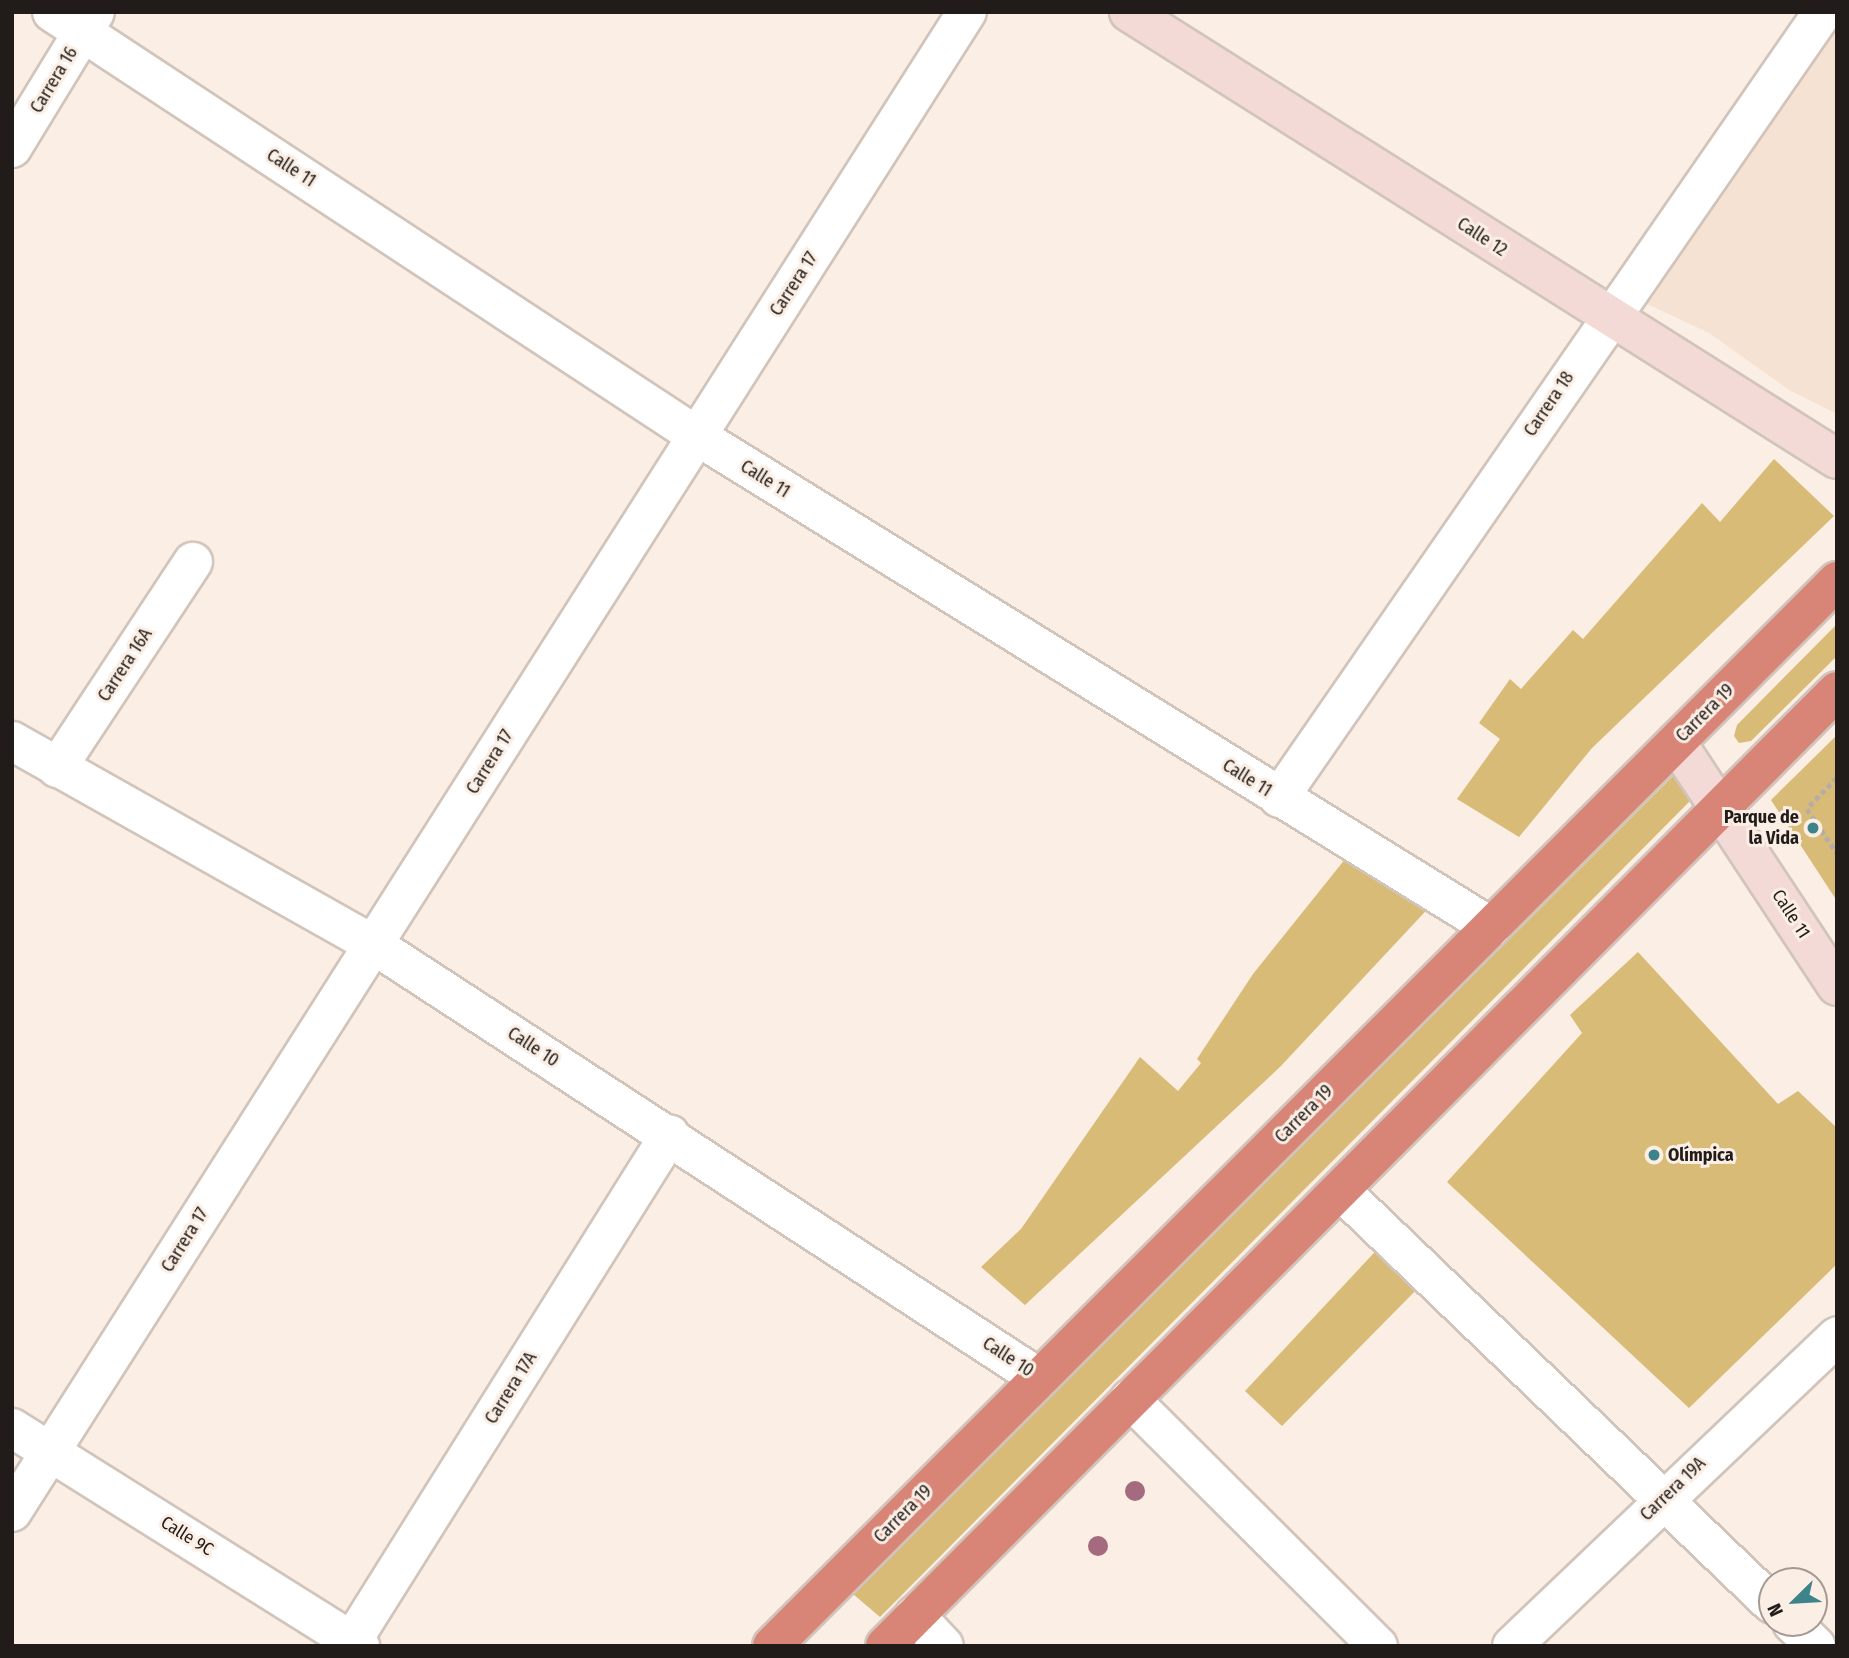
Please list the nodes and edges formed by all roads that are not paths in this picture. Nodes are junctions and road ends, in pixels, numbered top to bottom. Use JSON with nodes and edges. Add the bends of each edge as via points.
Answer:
{"nodes":[{"id":1,"x":967,"y":12,"type":"edge"},
{"id":2,"x":1129,"y":12,"type":"edge"},
{"id":3,"x":1823,"y":12,"type":"edge"},
{"id":4,"x":1829,"y":12,"type":"edge"},
{"id":5,"x":77,"y":18,"type":"edge"},
{"id":6,"x":1837,"y":18,"type":"edge"},
{"id":7,"x":12,"y":148,"type":"edge"},
{"id":8,"x":1608,"y":317,"type":"junction"},
{"id":9,"x":696,"y":436,"type":"junction"},
{"id":10,"x":1837,"y":459,"type":"edge"},
{"id":11,"x":193,"y":562,"type":"dead end"},
{"id":12,"x":1837,"y":581,"type":"edge"},
{"id":13,"x":1837,"y":691,"type":"edge"},
{"id":14,"x":12,"y":741,"type":"edge"},
{"id":15,"x":1676,"y":742,"type":"junction"},
{"id":16,"x":57,"y":768,"type":"junction"},
{"id":17,"x":1279,"y":798,"type":"junction"},
{"id":18,"x":1722,"y":807,"type":"junction"},
{"id":19,"x":1491,"y":927,"type":"junction"},
{"id":20,"x":373,"y":944,"type":"junction"},
{"id":21,"x":1837,"y":986,"type":"edge"},
{"id":22,"x":670,"y":1134,"type":"junction"},
{"id":23,"x":1340,"y":1190,"type":"junction"},
{"id":24,"x":1837,"y":1336,"type":"edge"},
{"id":25,"x":1039,"y":1378,"type":"junction"},
{"id":26,"x":1130,"y":1399,"type":"junction"},
{"id":27,"x":12,"y":1428,"type":"edge"},
{"id":28,"x":51,"y":1450,"type":"junction"},
{"id":29,"x":1662,"y":1499,"type":"junction"},
{"id":30,"x":12,"y":1512,"type":"edge"},
{"id":31,"x":1758,"y":1591,"type":"edge"},
{"id":32,"x":915,"y":1615,"type":"junction"},
{"id":33,"x":356,"y":1643,"type":"edge"},
{"id":34,"x":772,"y":1646,"type":"edge"},
{"id":35,"x":885,"y":1646,"type":"edge"},
{"id":36,"x":944,"y":1646,"type":"edge"},
{"id":37,"x":1378,"y":1646,"type":"edge"},
{"id":38,"x":1512,"y":1646,"type":"edge"}],
"edges":[{"from":1,"to":9,"type":"street","name":"Carrera 17"},
{"from":2,"to":8,"type":"street","name":"Calle 12"},
{"from":3,"to":8,"type":"street","name":"Carrera 18"},
{"from":4,"to":6,"type":"street"},
{"from":5,"to":7,"type":"street","name":"Carrera 16"},
{"from":5,"to":9,"type":"street","name":"Calle 11"},
{"from":8,"to":10,"type":"street","name":"Calle 12"},
{"from":8,"to":17,"type":"street","name":"Carrera 18"},
{"from":9,"to":17,"type":"street","name":"Calle 11"},
{"from":9,"to":20,"type":"street","name":"Carrera 17"},
{"from":11,"to":16,"type":"street","name":"Carrera 16A"},
{"from":12,"to":15,"type":"highway","name":"Carrera 19"},
{"from":13,"to":18,"type":"highway"},
{"from":14,"to":16,"type":"street","name":"Calle 10"},
{"from":15,"to":18,"type":"street","name":"Calle 11"},
{"from":15,"to":19,"type":"highway","name":"Carrera 19"},
{"from":16,"to":20,"type":"street","name":"Calle 10"},
{"from":17,"to":19,"type":"street","name":"Calle 11"},
{"from":18,"to":21,"type":"street","name":"Calle 11"},
{"from":18,"to":23,"type":"highway"},
{"from":19,"to":25,"type":"highway","name":"Carrera 19"},
{"from":20,"to":22,"type":"street","name":"Calle 10"},
{"from":20,"to":28,"type":"street","name":"Carrera 17"},
{"from":22,"to":25,"type":"street","name":"Calle 10"},
{"from":22,"to":33,"type":"street","name":"Carrera 17A"},
{"from":23,"to":26,"type":"highway"},
{"from":23,"to":29,"type":"street"},
{"from":24,"to":29,"type":"street","name":"Carrera 19A"},
{"from":25,"to":34,"type":"highway","name":"Carrera 19"},
{"from":26,"to":32,"type":"highway"},
{"from":26,"to":37,"type":"street"},
{"from":27,"to":28,"type":"street","name":"Calle 9C"},
{"from":28,"to":30,"type":"street","name":"Carrera 17"},
{"from":28,"to":33,"type":"street","name":"Calle 9C"},
{"from":29,"to":31,"type":"street"},
{"from":29,"to":38,"type":"street","name":"Carrera 19A"},
{"from":32,"to":35,"type":"highway"},
{"from":32,"to":36,"type":"street"}]}
